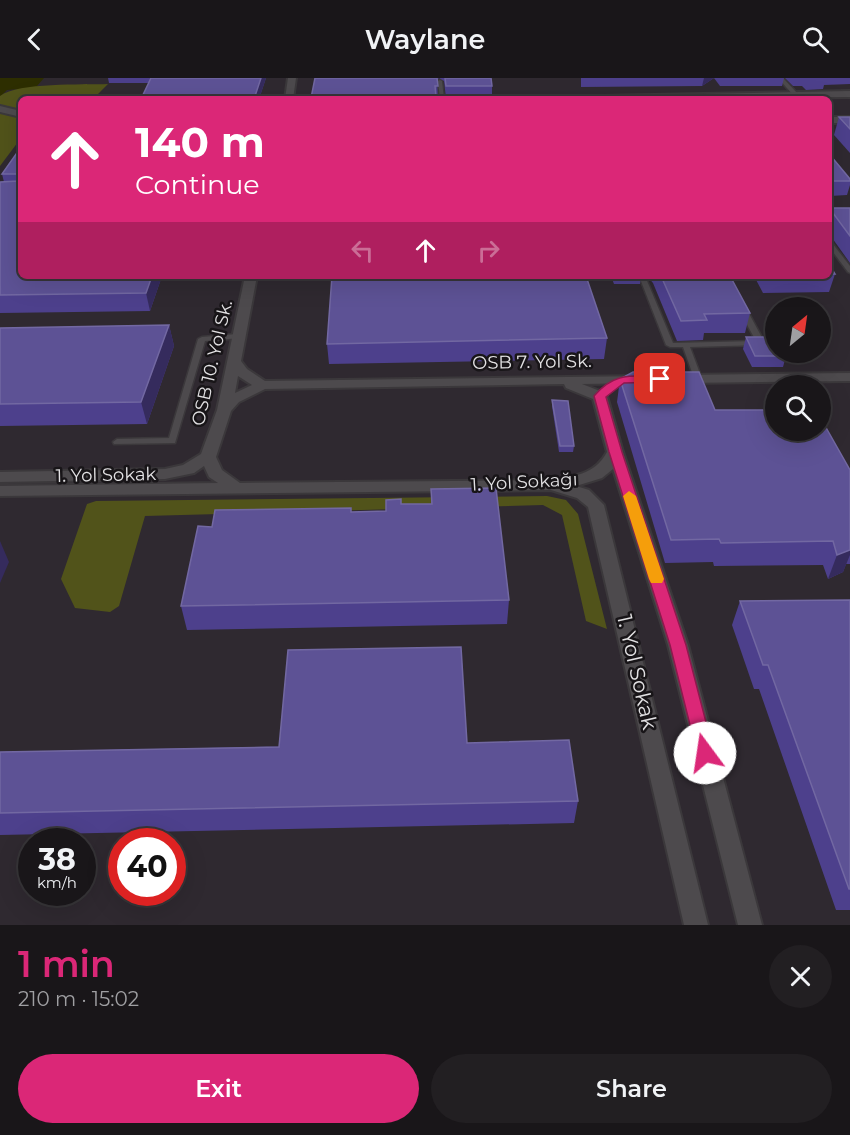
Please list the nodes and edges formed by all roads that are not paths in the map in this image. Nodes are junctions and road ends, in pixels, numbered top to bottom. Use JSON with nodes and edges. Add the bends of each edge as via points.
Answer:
{"nodes":[{"id":1,"x":292,"y":78,"type":"edge"},
{"id":2,"x":780,"y":78,"type":"edge"},
{"id":3,"x":440,"y":81,"type":"edge"},
{"id":4,"x":850,"y":94,"type":"edge"},
{"id":5,"x":796,"y":95,"type":"junction"},
{"id":6,"x":290,"y":96,"type":"edge"},
{"id":7,"x":442,"y":96,"type":"edge"},
{"id":8,"x":748,"y":96,"type":"edge"},
{"id":9,"x":0,"y":109,"type":"edge"},
{"id":10,"x":18,"y":113,"type":"edge"},
{"id":11,"x":832,"y":120,"type":"edge"},
{"id":12,"x":850,"y":120,"type":"edge"},
{"id":13,"x":832,"y":246,"type":"edge"},
{"id":14,"x":850,"y":271,"type":"edge"},
{"id":15,"x":251,"y":279,"type":"edge"},
{"id":16,"x":643,"y":279,"type":"edge"},
{"id":17,"x":741,"y":305,"type":"edge"},
{"id":18,"x":237,"y":336,"type":"junction"},
{"id":19,"x":686,"y":345,"type":"junction"},
{"id":20,"x":233,"y":360,"type":"junction"},
{"id":21,"x":850,"y":376,"type":"edge"},
{"id":22,"x":698,"y":379,"type":"junction"},
{"id":23,"x":622,"y":380,"type":"junction"},
{"id":24,"x":560,"y":382,"type":"junction"},
{"id":25,"x":262,"y":385,"type":"junction"},
{"id":26,"x":600,"y":396,"type":"junction"},
{"id":27,"x":224,"y":411,"type":"junction"},
{"id":28,"x":117,"y":442,"type":"dead end"},
{"id":29,"x":615,"y":452,"type":"junction"},
{"id":30,"x":208,"y":457,"type":"junction"},
{"id":31,"x":0,"y":477,"type":"edge"},
{"id":32,"x":88,"y":482,"type":"junction"},
{"id":33,"x":549,"y":484,"type":"junction"},
{"id":34,"x":238,"y":489,"type":"junction"},
{"id":35,"x":0,"y":491,"type":"edge"},
{"id":36,"x":696,"y":925,"type":"edge"},
{"id":37,"x":750,"y":925,"type":"edge"}],
"edges":[{"from":1,"to":6,"type":"street"},
{"from":2,"to":5,"type":"lane"},
{"from":3,"to":7,"type":"lane"},
{"from":4,"to":5,"type":"street"},
{"from":5,"to":8,"type":"street"},
{"from":9,"to":10,"type":"street"},
{"from":11,"to":12,"type":"street"},
{"from":13,"to":14,"type":"lane"},
{"from":15,"to":18,"type":"street","name":"OSB 10. Yol Sk."},
{"from":16,"to":19,"type":"lane","via":[[670,345]]},
{"from":17,"to":19,"type":"lane","via":[[760,343]]},
{"from":18,"to":20,"type":"street","name":"OSB 10. Yol Sk."},
{"from":18,"to":28,"type":"lane","via":[[202,339],[172,441]]},
{"from":19,"to":22,"type":"lane"},
{"from":20,"to":25,"type":"street","via":[[242,372]]},
{"from":20,"to":27,"type":"street","name":"OSB 10. Yol Sk."},
{"from":21,"to":22,"type":"street","name":"OSB 7. Yol Sk."},
{"from":22,"to":23,"type":"street","name":"OSB 7. Yol Sk."},
{"from":23,"to":24,"type":"street","name":"OSB 7. Yol Sk."},
{"from":23,"to":26,"type":"street"},
{"from":24,"to":25,"type":"street","name":"OSB 7. Yol Sk."},
{"from":24,"to":26,"type":"street"},
{"from":25,"to":27,"type":"street","name":"OSB 7. Yol Sk.","via":[[234,399]]},
{"from":26,"to":29,"type":"street"},
{"from":27,"to":30,"type":"street","name":"OSB 10. Yol Sk."},
{"from":29,"to":33,"type":"street","name":"1. Yol Sokağı","via":[[609,466],[591,478]]},
{"from":29,"to":37,"type":"street","via":[[678,645]]},
{"from":30,"to":32,"type":"street","name":"1. Yol Sokak","via":[[188,469],[165,474]]},
{"from":30,"to":34,"type":"street","via":[[215,473]]},
{"from":31,"to":32,"type":"street","name":"1. Yol Sokak"},
{"from":32,"to":34,"type":"street","name":"1. Yol Sokağı"},
{"from":32,"to":35,"type":"street","name":"1. Yol Sokağı"},
{"from":33,"to":34,"type":"street","name":"1. Yol Sokağı"},
{"from":33,"to":36,"type":"street","name":"1. Yol Sokak","via":[[583,494],[596,505]]}]}
